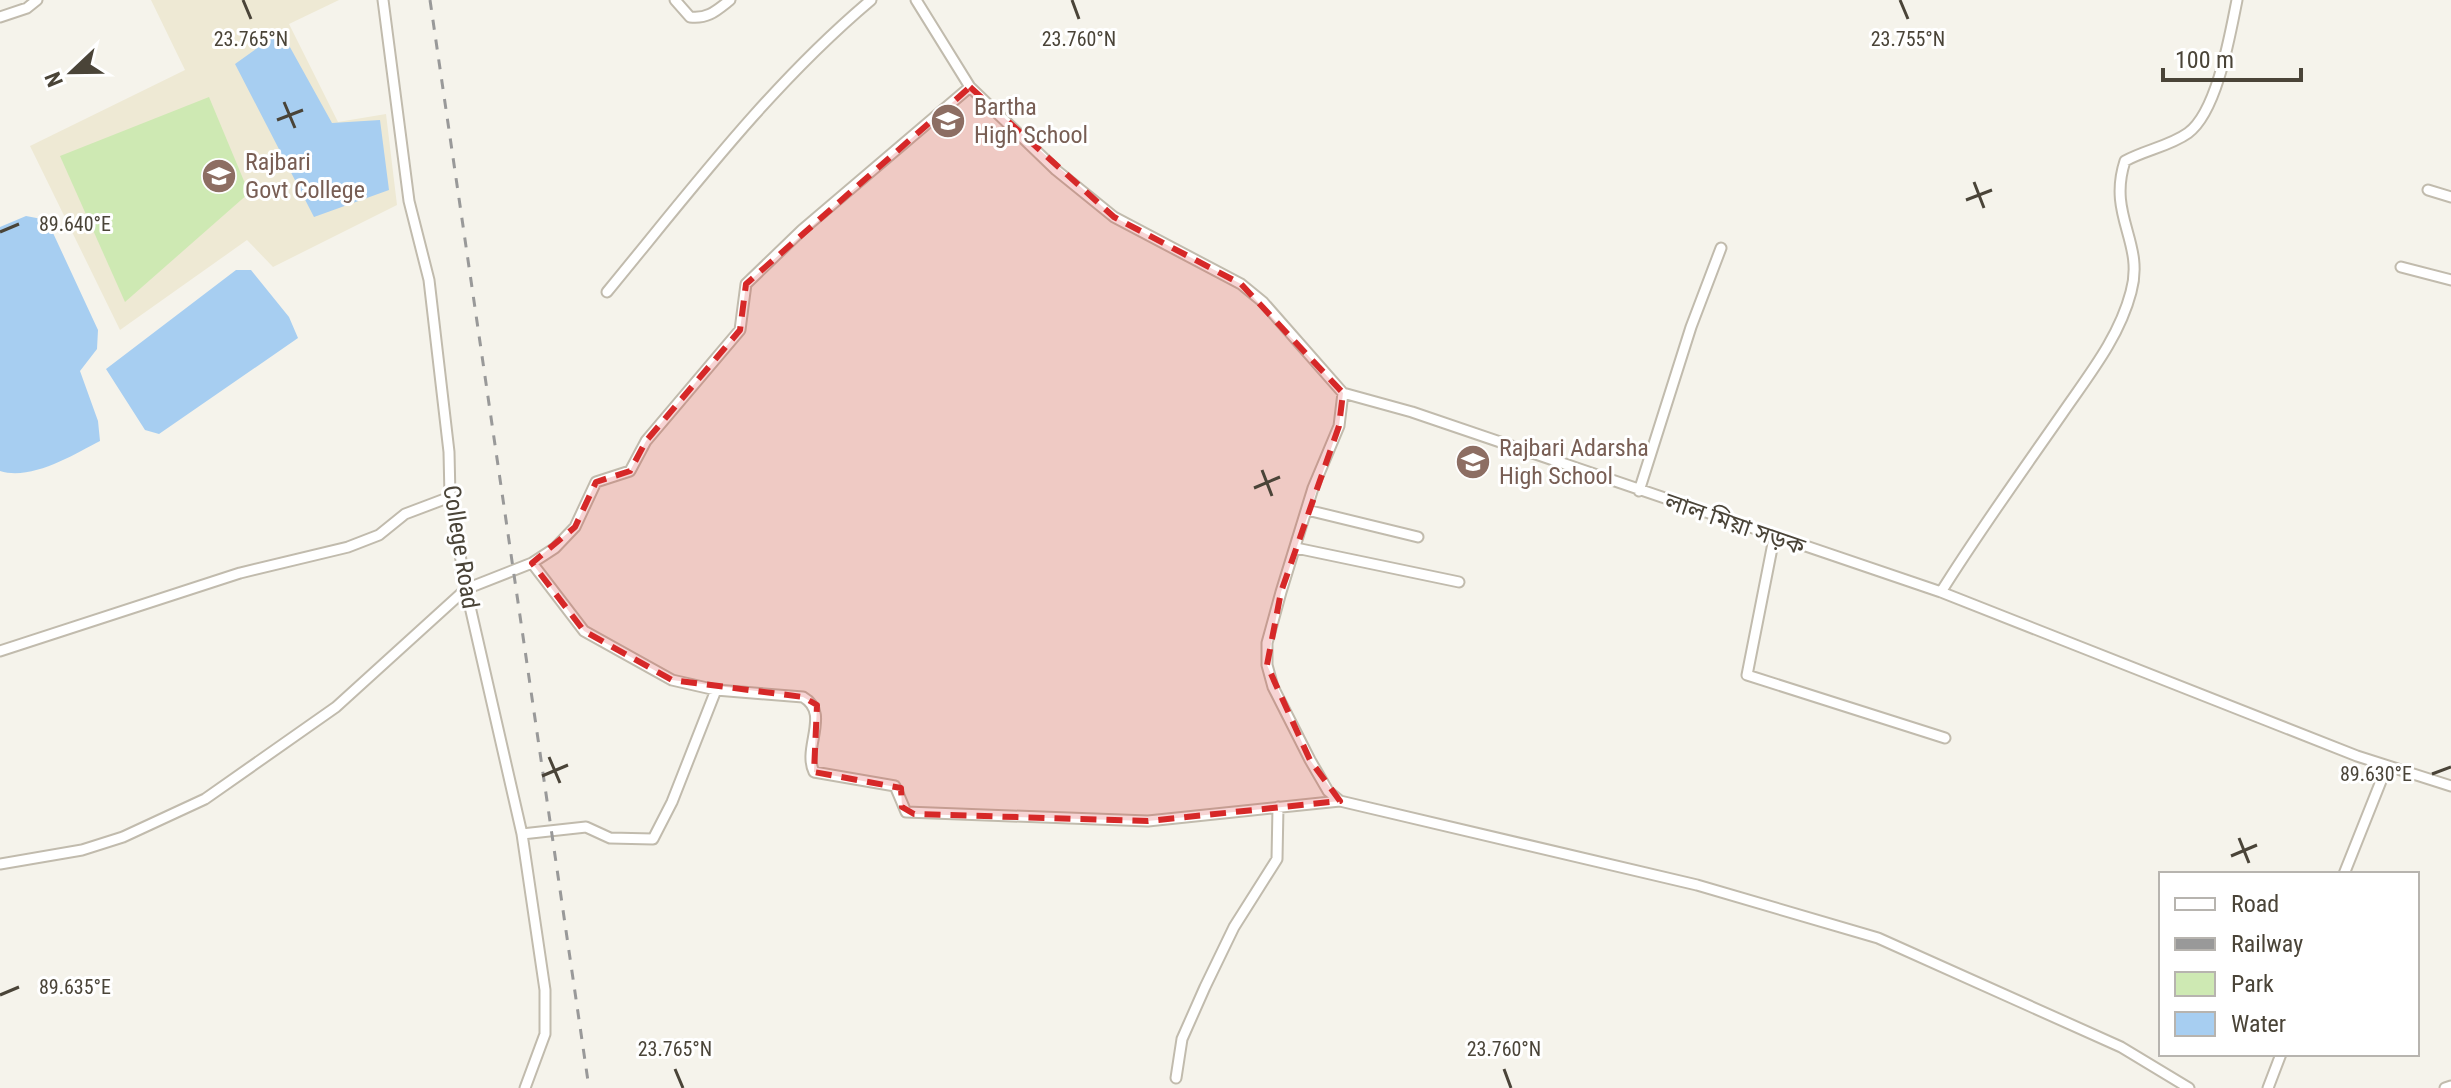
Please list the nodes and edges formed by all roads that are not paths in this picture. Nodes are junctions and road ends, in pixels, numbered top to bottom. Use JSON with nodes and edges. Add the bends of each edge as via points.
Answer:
{"nodes":[{"id":1,"x":37,"y":0,"type":"edge"},
{"id":2,"x":383,"y":0,"type":"edge"},
{"id":3,"x":675,"y":0,"type":"edge"},
{"id":4,"x":730,"y":0,"type":"edge"},
{"id":5,"x":871,"y":0,"type":"edge"},
{"id":6,"x":916,"y":0,"type":"edge"},
{"id":7,"x":2237,"y":0,"type":"edge"},
{"id":8,"x":0,"y":17,"type":"edge"},
{"id":9,"x":970,"y":87,"type":"junction"},
{"id":10,"x":2428,"y":190,"type":"dead end"},
{"id":11,"x":2451,"y":197,"type":"edge"},
{"id":12,"x":1721,"y":248,"type":"dead end"},
{"id":13,"x":2401,"y":267,"type":"dead end"},
{"id":14,"x":2451,"y":280,"type":"edge"},
{"id":15,"x":607,"y":292,"type":"dead end"},
{"id":16,"x":1343,"y":393,"type":"junction"},
{"id":17,"x":1639,"y":491,"type":"junction"},
{"id":18,"x":450,"y":497,"type":"junction"},
{"id":19,"x":1307,"y":510,"type":"junction"},
{"id":20,"x":1418,"y":537,"type":"dead end"},
{"id":21,"x":1774,"y":538,"type":"junction"},
{"id":22,"x":1296,"y":548,"type":"junction"},
{"id":23,"x":532,"y":563,"type":"junction"},
{"id":24,"x":1459,"y":582,"type":"dead end"},
{"id":25,"x":466,"y":589,"type":"junction"},
{"id":26,"x":1941,"y":592,"type":"junction"},
{"id":27,"x":0,"y":651,"type":"edge"},
{"id":28,"x":716,"y":690,"type":"junction"},
{"id":29,"x":1945,"y":738,"type":"dead end"},
{"id":30,"x":2387,"y":766,"type":"junction"},
{"id":31,"x":2451,"y":786,"type":"edge"},
{"id":32,"x":1340,"y":801,"type":"junction"},
{"id":33,"x":1278,"y":807,"type":"junction"},
{"id":34,"x":522,"y":834,"type":"junction"},
{"id":35,"x":0,"y":864,"type":"edge"},
{"id":36,"x":2345,"y":872,"type":"edge"},
{"id":37,"x":2280,"y":1056,"type":"edge"},
{"id":38,"x":1176,"y":1078,"type":"dead end"},
{"id":39,"x":2451,"y":1086,"type":"edge"},
{"id":40,"x":525,"y":1088,"type":"edge"},
{"id":41,"x":2189,"y":1088,"type":"edge"},
{"id":42,"x":2268,"y":1088,"type":"edge"},
{"id":43,"x":2445,"y":1088,"type":"edge"}],
"edges":[{"from":1,"to":8,"type":"street"},
{"from":2,"to":18,"type":"street","name":"College Road","via":[[409,201],[429,280]]},
{"from":3,"to":4,"type":"street","via":[[697,18],[712,15]]},
{"from":5,"to":15,"type":"street","via":[[824,39],[757,110]]},
{"from":6,"to":9,"type":"street"},
{"from":7,"to":26,"type":"street","via":[[2201,118],[2188,132],[2125,161],[2118,184],[2119,208],[2136,265],[2112,342]]},
{"from":9,"to":16,"type":"street","via":[[1114,217],[1252,293]]},
{"from":9,"to":23,"type":"street","via":[[746,284],[740,330],[646,441],[630,471],[596,482],[575,527]]},
{"from":10,"to":11,"type":"street"},
{"from":12,"to":17,"type":"street"},
{"from":13,"to":14,"type":"street"},
{"from":16,"to":17,"type":"street","name":"লাল মিয়া সড়ক"},
{"from":16,"to":19,"type":"street","via":[[1339,426]]},
{"from":17,"to":21,"type":"street","name":"লাল মিয়া সড়ক"},
{"from":18,"to":25,"type":"street","name":"College Road"},
{"from":18,"to":27,"type":"street","via":[[405,514],[379,535],[348,547],[240,573]]},
{"from":19,"to":20,"type":"street"},
{"from":19,"to":22,"type":"street"},
{"from":21,"to":26,"type":"street","name":"লাল মিয়া সড়ক"},
{"from":21,"to":29,"type":"street","via":[[1747,675]]},
{"from":22,"to":24,"type":"street"},
{"from":22,"to":32,"type":"street","via":[[1267,643],[1267,665],[1310,760]]},
{"from":23,"to":25,"type":"street"},
{"from":23,"to":28,"type":"street","via":[[584,631],[672,680]]},
{"from":25,"to":34,"type":"street","name":"College Road"},
{"from":25,"to":35,"type":"street","via":[[336,707],[205,799],[82,850]]},
{"from":26,"to":30,"type":"street","name":"লাল মিয়া সড়ক"},
{"from":28,"to":33,"type":"street","via":[[811,701],[816,712],[810,761],[814,772],[895,786],[902,807],[914,814],[1148,821]]},
{"from":28,"to":34,"type":"street","via":[[653,839],[610,838],[586,827]]},
{"from":30,"to":31,"type":"street","name":"লাল মিয়া সড়ক"},
{"from":30,"to":36,"type":"street"},
{"from":32,"to":33,"type":"street"},
{"from":32,"to":41,"type":"street","via":[[1697,885],[1878,938],[2121,1047]]},
{"from":33,"to":38,"type":"street","via":[[1277,859],[1234,927],[1205,987],[1182,1039]]},
{"from":34,"to":40,"type":"street","name":"College Road","via":[[545,990],[545,1034]]},
{"from":37,"to":42,"type":"street"},
{"from":39,"to":43,"type":"street"}]}
